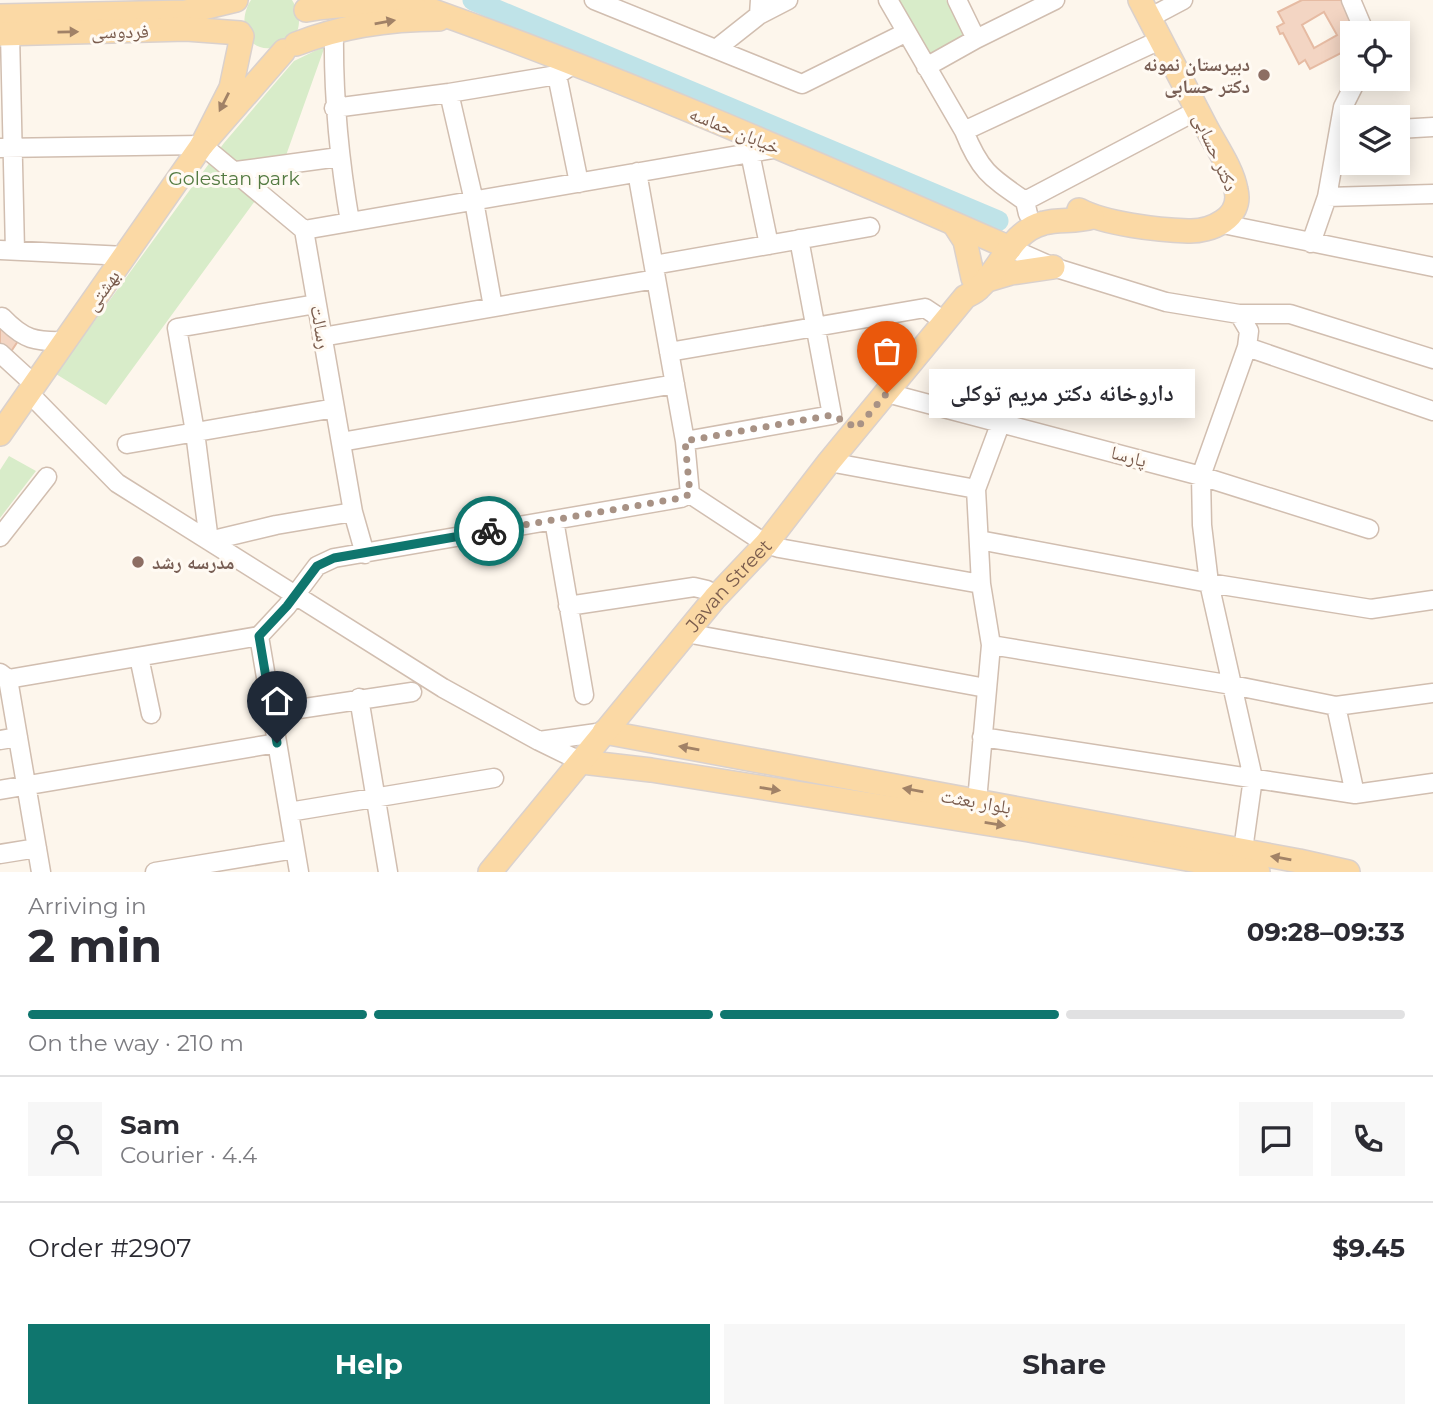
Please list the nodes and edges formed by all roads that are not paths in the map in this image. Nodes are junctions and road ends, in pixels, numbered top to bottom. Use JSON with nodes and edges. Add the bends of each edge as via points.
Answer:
{"nodes":[{"id":1,"x":236,"y":0,"type":"edge"},
{"id":2,"x":243,"y":0,"type":"edge"},
{"id":3,"x":402,"y":0,"type":"edge"},
{"id":4,"x":788,"y":0,"type":"edge"},
{"id":5,"x":888,"y":0,"type":"edge"},
{"id":6,"x":957,"y":0,"type":"edge"},
{"id":7,"x":1055,"y":0,"type":"edge"},
{"id":8,"x":1183,"y":0,"type":"edge"},
{"id":9,"x":1350,"y":0,"type":"edge"},
{"id":10,"x":599,"y":1,"type":"edge"},
{"id":11,"x":305,"y":4,"type":"edge"},
{"id":12,"x":760,"y":8,"type":"edge"},
{"id":13,"x":1144,"y":9,"type":"edge"},
{"id":14,"x":457,"y":19,"type":"junction"},
{"id":15,"x":6,"y":20,"type":"edge"},
{"id":16,"x":1360,"y":21,"type":"edge"},
{"id":17,"x":334,"y":31,"type":"junction"},
{"id":18,"x":905,"y":33,"type":"junction"},
{"id":19,"x":241,"y":34,"type":"junction"},
{"id":20,"x":976,"y":39,"type":"junction"},
{"id":21,"x":1160,"y":40,"type":"junction"},
{"id":22,"x":290,"y":48,"type":"junction"},
{"id":23,"x":716,"y":49,"type":"junction"},
{"id":24,"x":926,"y":67,"type":"junction"},
{"id":25,"x":565,"y":69,"type":"junction"},
{"id":26,"x":449,"y":93,"type":"junction"},
{"id":27,"x":334,"y":108,"type":"junction"},
{"id":28,"x":1198,"y":110,"type":"junction"},
{"id":29,"x":1433,"y":127,"type":"edge"},
{"id":30,"x":1410,"y":128,"type":"edge"},
{"id":31,"x":964,"y":131,"type":"junction"},
{"id":32,"x":202,"y":145,"type":"junction"},
{"id":33,"x":6,"y":147,"type":"edge"},
{"id":34,"x":779,"y":148,"type":"junction"},
{"id":35,"x":1340,"y":152,"type":"edge"},
{"id":36,"x":750,"y":153,"type":"junction"},
{"id":37,"x":339,"y":157,"type":"junction"},
{"id":38,"x":236,"y":171,"type":"junction"},
{"id":39,"x":637,"y":172,"type":"junction"},
{"id":40,"x":579,"y":183,"type":"junction"},
{"id":41,"x":1433,"y":194,"type":"edge"},
{"id":42,"x":1327,"y":197,"type":"junction"},
{"id":43,"x":474,"y":201,"type":"junction"},
{"id":44,"x":1026,"y":208,"type":"junction"},
{"id":45,"x":1092,"y":217,"type":"junction"},
{"id":46,"x":350,"y":222,"type":"junction"},
{"id":47,"x":954,"y":224,"type":"junction"},
{"id":48,"x":1223,"y":224,"type":"junction"},
{"id":49,"x":870,"y":227,"type":"dead end"},
{"id":50,"x":304,"y":230,"type":"junction"},
{"id":51,"x":799,"y":239,"type":"junction"},
{"id":52,"x":1311,"y":243,"type":"junction"},
{"id":53,"x":769,"y":245,"type":"junction"},
{"id":54,"x":1004,"y":245,"type":"junction"},
{"id":55,"x":7,"y":251,"type":"edge"},
{"id":56,"x":126,"y":256,"type":"junction"},
{"id":57,"x":1053,"y":267,"type":"junction"},
{"id":58,"x":1433,"y":267,"type":"edge"},
{"id":59,"x":655,"y":272,"type":"junction"},
{"id":60,"x":974,"y":285,"type":"junction"},
{"id":61,"x":317,"y":304,"type":"junction"},
{"id":62,"x":493,"y":307,"type":"junction"},
{"id":63,"x":1239,"y":314,"type":"junction"},
{"id":64,"x":0,"y":319,"type":"edge"},
{"id":65,"x":946,"y":322,"type":"junction"},
{"id":66,"x":815,"y":327,"type":"junction"},
{"id":67,"x":322,"y":337,"type":"junction"},
{"id":68,"x":66,"y":341,"type":"junction"},
{"id":69,"x":1247,"y":347,"type":"junction"},
{"id":70,"x":669,"y":352,"type":"junction"},
{"id":71,"x":0,"y":353,"type":"edge"},
{"id":72,"x":1433,"y":359,"type":"edge"},
{"id":73,"x":674,"y":384,"type":"junction"},
{"id":74,"x":32,"y":389,"type":"junction"},
{"id":75,"x":887,"y":393,"type":"junction"},
{"id":76,"x":335,"y":408,"type":"junction"},
{"id":77,"x":1433,"y":411,"type":"edge"},
{"id":78,"x":832,"y":415,"type":"junction"},
{"id":79,"x":1000,"y":422,"type":"junction"},
{"id":80,"x":857,"y":428,"type":"junction"},
{"id":81,"x":195,"y":432,"type":"junction"},
{"id":82,"x":0,"y":434,"type":"edge"},
{"id":83,"x":685,"y":441,"type":"junction"},
{"id":84,"x":341,"y":442,"type":"junction"},
{"id":85,"x":127,"y":444,"type":"dead end"},
{"id":86,"x":829,"y":462,"type":"junction"},
{"id":87,"x":1201,"y":476,"type":"junction"},
{"id":88,"x":47,"y":478,"type":"dead end"},
{"id":89,"x":976,"y":489,"type":"junction"},
{"id":90,"x":690,"y":494,"type":"junction"},
{"id":91,"x":353,"y":512,"type":"junction"},
{"id":92,"x":554,"y":520,"type":"junction"},
{"id":93,"x":1369,"y":529,"type":"dead end"},
{"id":94,"x":0,"y":537,"type":"edge"},
{"id":95,"x":979,"y":540,"type":"junction"},
{"id":96,"x":209,"y":541,"type":"junction"},
{"id":97,"x":766,"y":544,"type":"junction"},
{"id":98,"x":365,"y":554,"type":"junction"},
{"id":99,"x":1209,"y":583,"type":"junction"},
{"id":100,"x":981,"y":584,"type":"junction"},
{"id":101,"x":295,"y":595,"type":"junction"},
{"id":102,"x":715,"y":598,"type":"junction"},
{"id":103,"x":1433,"y":600,"type":"edge"},
{"id":104,"x":568,"y":606,"type":"junction"},
{"id":105,"x":687,"y":633,"type":"junction"},
{"id":106,"x":259,"y":636,"type":"junction"},
{"id":107,"x":991,"y":645,"type":"junction"},
{"id":108,"x":139,"y":657,"type":"junction"},
{"id":109,"x":4,"y":676,"type":"edge"},
{"id":110,"x":1232,"y":685,"type":"junction"},
{"id":111,"x":986,"y":688,"type":"junction"},
{"id":112,"x":412,"y":692,"type":"dead end"},
{"id":113,"x":1433,"y":693,"type":"edge"},
{"id":114,"x":584,"y":695,"type":"dead end"},
{"id":115,"x":359,"y":698,"type":"junction"},
{"id":116,"x":1336,"y":706,"type":"junction"},
{"id":117,"x":272,"y":713,"type":"junction"},
{"id":118,"x":151,"y":714,"type":"dead end"},
{"id":119,"x":604,"y":732,"type":"junction"},
{"id":120,"x":18,"y":737,"type":"junction"},
{"id":121,"x":982,"y":737,"type":"junction"},
{"id":122,"x":0,"y":740,"type":"edge"},
{"id":123,"x":540,"y":741,"type":"junction"},
{"id":124,"x":277,"y":743,"type":"junction"},
{"id":125,"x":658,"y":743,"type":"junction"},
{"id":126,"x":582,"y":762,"type":"junction"},
{"id":127,"x":651,"y":770,"type":"junction"},
{"id":128,"x":494,"y":778,"type":"dead end"},
{"id":129,"x":1253,"y":778,"type":"junction"},
{"id":130,"x":1433,"y":783,"type":"edge"},
{"id":131,"x":27,"y":785,"type":"junction"},
{"id":132,"x":0,"y":790,"type":"edge"},
{"id":133,"x":1356,"y":794,"type":"junction"},
{"id":134,"x":376,"y":798,"type":"junction"},
{"id":135,"x":977,"y":801,"type":"junction"},
{"id":136,"x":289,"y":813,"type":"junction"},
{"id":137,"x":1045,"y":823,"type":"junction"},
{"id":138,"x":37,"y":848,"type":"junction"},
{"id":139,"x":295,"y":849,"type":"junction"},
{"id":140,"x":1243,"y":850,"type":"junction"},
{"id":141,"x":0,"y":854,"type":"edge"},
{"id":142,"x":41,"y":872,"type":"edge"},
{"id":143,"x":155,"y":872,"type":"edge"},
{"id":144,"x":299,"y":872,"type":"edge"},
{"id":145,"x":388,"y":872,"type":"edge"},
{"id":146,"x":490,"y":872,"type":"edge"},
{"id":147,"x":1258,"y":872,"type":"edge"},
{"id":148,"x":1348,"y":872,"type":"edge"}],
"edges":[{"from":1,"to":15,"type":"main road","name":"فردوسی","via":[[186,12]]},
{"from":2,"to":19,"type":"main road","via":[[237,21]]},
{"from":3,"to":14,"type":"main road"},
{"from":4,"to":12,"type":"street"},
{"from":5,"to":18,"type":"street"},
{"from":6,"to":20,"type":"street"},
{"from":7,"to":20,"type":"street"},
{"from":8,"to":13,"type":"street"},
{"from":9,"to":16,"type":"street"},
{"from":10,"to":23,"type":"street"},
{"from":11,"to":14,"type":"main road","name":"خیابان حماسه","via":[[401,7]]},
{"from":11,"to":22,"type":"main road","via":[[303,35]]},
{"from":12,"to":23,"type":"street"},
{"from":13,"to":21,"type":"main road","name":"دکتر حسابی"},
{"from":17,"to":14,"type":"main road","name":"خیابان حماسه","one_way":true,"via":[[401,19]]},
{"from":14,"to":25,"type":"main road","name":"خیابان حماسه"},
{"from":15,"to":19,"type":"main road","name":"فردوسی","one_way":true},
{"from":15,"to":33,"type":"street"},
{"from":17,"to":22,"type":"main road","name":"خیابان حماسه"},
{"from":17,"to":27,"type":"street"},
{"from":18,"to":23,"type":"street","via":[[802,84]]},
{"from":18,"to":24,"type":"street"},
{"from":19,"to":22,"type":"main road","via":[[260,52],[272,54]]},
{"from":19,"to":32,"type":"main road","one_way":true,"via":[[231,88]]},
{"from":20,"to":24,"type":"street"},
{"from":21,"to":28,"type":"main road","name":"دکتر حسابی"},
{"from":21,"to":31,"type":"street"},
{"from":22,"to":32,"type":"main road"},
{"from":24,"to":31,"type":"street"},
{"from":25,"to":26,"type":"street"},
{"from":25,"to":34,"type":"main road","name":"خیابان حماسه"},
{"from":25,"to":40,"type":"street"},
{"from":26,"to":27,"type":"street"},
{"from":26,"to":43,"type":"street"},
{"from":27,"to":37,"type":"street"},
{"from":28,"to":44,"type":"street"},
{"from":28,"to":48,"type":"main road","name":"دکتر حسابی","via":[[1237,191],[1234,209]]},
{"from":29,"to":30,"type":"street"},
{"from":31,"to":44,"type":"street","via":[[988,176]]},
{"from":32,"to":33,"type":"street"},
{"from":32,"to":38,"type":"street"},
{"from":32,"to":56,"type":"main road","name":"بهشتی"},
{"from":33,"to":55,"type":"street"},
{"from":34,"to":36,"type":"street"},
{"from":34,"to":47,"type":"main road","name":"خیابان حماسه"},
{"from":35,"to":42,"type":"street"},
{"from":36,"to":39,"type":"street"},
{"from":36,"to":53,"type":"street"},
{"from":37,"to":38,"type":"street"},
{"from":37,"to":46,"type":"street"},
{"from":38,"to":50,"type":"street"},
{"from":39,"to":40,"type":"street"},
{"from":39,"to":59,"type":"street"},
{"from":40,"to":43,"type":"street"},
{"from":41,"to":42,"type":"street"},
{"from":42,"to":52,"type":"street"},
{"from":43,"to":46,"type":"street"},
{"from":43,"to":62,"type":"street"},
{"from":44,"to":45,"type":"main road","via":[[1078,210]]},
{"from":44,"to":54,"type":"main road"},
{"from":45,"to":48,"type":"main road","via":[[1171,231],[1198,232]]},
{"from":45,"to":54,"type":"main road","via":[[1044,223]]},
{"from":46,"to":50,"type":"street"},
{"from":47,"to":54,"type":"main road","name":"خیابان حماسه"},
{"from":47,"to":60,"type":"main road","via":[[965,241]]},
{"from":48,"to":52,"type":"street"},
{"from":49,"to":51,"type":"street"},
{"from":50,"to":61,"type":"street","name":"رسالت"},
{"from":51,"to":53,"type":"street"},
{"from":51,"to":66,"type":"street"},
{"from":52,"to":58,"type":"street"},
{"from":53,"to":59,"type":"street"},
{"from":54,"to":57,"type":"street"},
{"from":54,"to":60,"type":"main road","name":"Javan Street"},
{"from":55,"to":56,"type":"street"},
{"from":56,"to":68,"type":"main road","name":"بهشتی"},
{"from":57,"to":60,"type":"main road"},
{"from":57,"to":63,"type":"street","via":[[1166,302]]},
{"from":59,"to":62,"type":"street"},
{"from":59,"to":70,"type":"street"},
{"from":60,"to":65,"type":"main road","name":"Javan Street"},
{"from":61,"to":67,"type":"street","name":"رسالت"},
{"from":61,"to":81,"type":"street","via":[[177,328]]},
{"from":62,"to":67,"type":"street"},
{"from":63,"to":69,"type":"street","via":[[1249,331]]},
{"from":63,"to":72,"type":"street","via":[[1290,314]]},
{"from":64,"to":68,"type":"street","via":[[37,342]]},
{"from":65,"to":66,"type":"street","via":[[925,308]]},
{"from":65,"to":75,"type":"main road","name":"Javan Street"},
{"from":66,"to":70,"type":"street"},
{"from":66,"to":78,"type":"street"},
{"from":67,"to":76,"type":"street","name":"رسالت"},
{"from":68,"to":74,"type":"main road","name":"بهشتی"},
{"from":69,"to":77,"type":"street"},
{"from":69,"to":87,"type":"street"},
{"from":70,"to":73,"type":"street"},
{"from":71,"to":74,"type":"street"},
{"from":73,"to":83,"type":"street"},
{"from":73,"to":84,"type":"street"},
{"from":74,"to":82,"type":"main road","name":"بهشتی"},
{"from":74,"to":96,"type":"street","via":[[117,483]]},
{"from":75,"to":79,"type":"street","name":"پارسا"},
{"from":75,"to":80,"type":"main road","name":"Javan Street"},
{"from":76,"to":81,"type":"street"},
{"from":76,"to":84,"type":"street","name":"رسالت"},
{"from":78,"to":80,"type":"street"},
{"from":78,"to":83,"type":"street"},
{"from":79,"to":87,"type":"street","name":"پارسا"},
{"from":79,"to":89,"type":"street"},
{"from":80,"to":86,"type":"main road","name":"Javan Street"},
{"from":81,"to":85,"type":"street"},
{"from":81,"to":96,"type":"street"},
{"from":83,"to":90,"type":"street"},
{"from":84,"to":91,"type":"street","name":"رسالت"},
{"from":86,"to":89,"type":"street"},
{"from":86,"to":97,"type":"main road","name":"Javan Street"},
{"from":87,"to":93,"type":"street","name":"پارسا"},
{"from":87,"to":99,"type":"street"},
{"from":88,"to":94,"type":"street"},
{"from":89,"to":95,"type":"street"},
{"from":90,"to":92,"type":"street"},
{"from":90,"to":97,"type":"street"},
{"from":91,"to":96,"type":"street"},
{"from":91,"to":98,"type":"street","name":"رسالت"},
{"from":92,"to":98,"type":"street"},
{"from":92,"to":104,"type":"street"},
{"from":95,"to":99,"type":"street"},
{"from":95,"to":100,"type":"street"},
{"from":96,"to":101,"type":"street"},
{"from":97,"to":100,"type":"street"},
{"from":97,"to":102,"type":"main road","name":"Javan Street"},
{"from":98,"to":101,"type":"street","via":[[334,558],[317,566]]},
{"from":99,"to":103,"type":"street","via":[[1371,609]]},
{"from":99,"to":110,"type":"street"},
{"from":100,"to":107,"type":"street"},
{"from":101,"to":106,"type":"street"},
{"from":101,"to":123,"type":"street","via":[[443,688]]},
{"from":102,"to":104,"type":"street","via":[[694,587]]},
{"from":102,"to":105,"type":"main road","name":"Javan Street"},
{"from":104,"to":114,"type":"street"},
{"from":105,"to":111,"type":"street"},
{"from":105,"to":119,"type":"main road","name":"Javan Street"},
{"from":106,"to":108,"type":"street"},
{"from":106,"to":117,"type":"street"},
{"from":107,"to":110,"type":"street"},
{"from":107,"to":111,"type":"street"},
{"from":108,"to":109,"type":"street"},
{"from":108,"to":118,"type":"street"},
{"from":109,"to":120,"type":"street"},
{"from":110,"to":116,"type":"street"},
{"from":110,"to":129,"type":"street"},
{"from":111,"to":121,"type":"street"},
{"from":112,"to":115,"type":"street"},
{"from":113,"to":116,"type":"street"},
{"from":115,"to":117,"type":"street"},
{"from":115,"to":134,"type":"street"},
{"from":116,"to":133,"type":"street"},
{"from":117,"to":124,"type":"street"},
{"from":119,"to":123,"type":"street"},
{"from":119,"to":125,"type":"main road","name":"بلوار بعثت"},
{"from":119,"to":126,"type":"main road","name":"Javan Street"},
{"from":120,"to":122,"type":"street"},
{"from":120,"to":131,"type":"street"},
{"from":121,"to":129,"type":"street"},
{"from":121,"to":135,"type":"street"},
{"from":123,"to":126,"type":"street"},
{"from":124,"to":131,"type":"street"},
{"from":124,"to":136,"type":"street"},
{"from":125,"to":127,"type":"main road"},
{"from":135,"to":125,"type":"main road","name":"بلوار بعثت","one_way":true},
{"from":126,"to":127,"type":"main road","name":"بلوار بعثت"},
{"from":126,"to":146,"type":"main road","name":"Javan Street"},
{"from":127,"to":137,"type":"main road","name":"بلوار بعثت","one_way":true},
{"from":128,"to":134,"type":"street"},
{"from":129,"to":133,"type":"street"},
{"from":129,"to":140,"type":"street"},
{"from":130,"to":133,"type":"street"},
{"from":131,"to":132,"type":"street"},
{"from":131,"to":138,"type":"street"},
{"from":134,"to":136,"type":"street"},
{"from":134,"to":145,"type":"street"},
{"from":135,"to":137,"type":"main road","name":"بلوار بعثت"},
{"from":136,"to":139,"type":"street"},
{"from":137,"to":140,"type":"main road","name":"بلوار بعثت"},
{"from":137,"to":147,"type":"main road","name":"بلوار بعثت"},
{"from":138,"to":141,"type":"street"},
{"from":138,"to":142,"type":"street"},
{"from":139,"to":143,"type":"street"},
{"from":139,"to":144,"type":"street"},
{"from":148,"to":140,"type":"main road","name":"بلوار بعثت","one_way":true}]}
